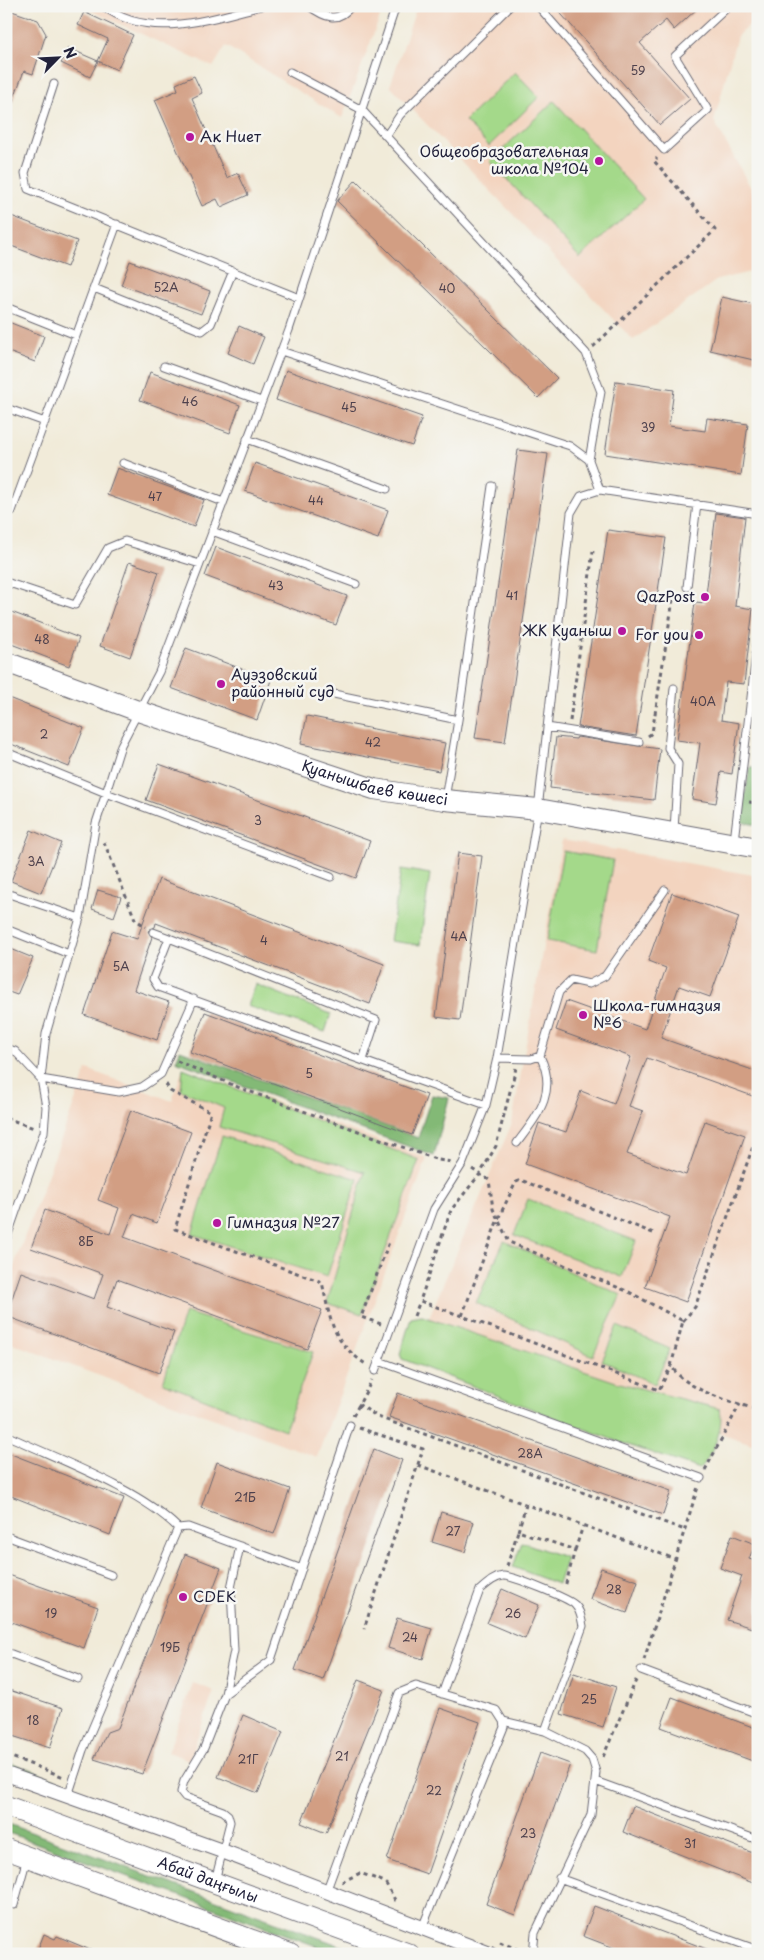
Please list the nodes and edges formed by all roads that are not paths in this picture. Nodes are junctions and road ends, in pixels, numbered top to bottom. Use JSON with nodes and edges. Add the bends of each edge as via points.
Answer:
{"nodes":[{"id":1,"x":103,"y":6,"type":"edge"},
{"id":2,"x":261,"y":6,"type":"edge"},
{"id":3,"x":309,"y":6,"type":"edge"},
{"id":4,"x":351,"y":6,"type":"edge"},
{"id":5,"x":396,"y":6,"type":"edge"},
{"id":6,"x":510,"y":6,"type":"edge"},
{"id":7,"x":538,"y":6,"type":"edge"},
{"id":8,"x":729,"y":6,"type":"edge"},
{"id":9,"x":290,"y":72,"type":"dead end"},
{"id":10,"x":54,"y":84,"type":"dead end"},
{"id":11,"x":362,"y":110,"type":"junction"},
{"id":12,"x":386,"y":136,"type":"junction"},
{"id":13,"x":117,"y":224,"type":"junction"},
{"id":14,"x":233,"y":271,"type":"junction"},
{"id":15,"x":94,"y":288,"type":"junction"},
{"id":16,"x":299,"y":298,"type":"junction"},
{"id":17,"x":6,"y":307,"type":"edge"},
{"id":18,"x":76,"y":335,"type":"junction"},
{"id":19,"x":281,"y":350,"type":"junction"},
{"id":20,"x":164,"y":366,"type":"dead end"},
{"id":21,"x":261,"y":401,"type":"junction"},
{"id":22,"x":6,"y":408,"type":"edge"},
{"id":23,"x":45,"y":422,"type":"junction"},
{"id":24,"x":246,"y":439,"type":"junction"},
{"id":25,"x":589,"y":460,"type":"junction"},
{"id":26,"x":123,"y":463,"type":"dead end"},
{"id":27,"x":492,"y":486,"type":"dead end"},
{"id":28,"x":387,"y":488,"type":"dead end"},
{"id":29,"x":600,"y":490,"type":"junction"},
{"id":30,"x":223,"y":502,"type":"junction"},
{"id":31,"x":697,"y":504,"type":"junction"},
{"id":32,"x":6,"y":514,"type":"edge"},
{"id":33,"x":758,"y":514,"type":"edge"},
{"id":34,"x":212,"y":531,"type":"junction"},
{"id":35,"x":200,"y":564,"type":"junction"},
{"id":36,"x":6,"y":582,"type":"edge"},
{"id":37,"x":356,"y":584,"type":"dead end"},
{"id":38,"x":687,"y":587,"type":"dead end"},
{"id":39,"x":758,"y":638,"type":"edge"},
{"id":40,"x":6,"y":662,"type":"edge"},
{"id":41,"x":674,"y":688,"type":"dead end"},
{"id":42,"x":329,"y":693,"type":"dead end"},
{"id":43,"x":754,"y":705,"type":"edge"},
{"id":44,"x":138,"y":710,"type":"junction"},
{"id":45,"x":458,"y":720,"type":"junction"},
{"id":46,"x":547,"y":727,"type":"junction"},
{"id":47,"x":640,"y":742,"type":"road end"},
{"id":48,"x":6,"y":752,"type":"edge"},
{"id":49,"x":106,"y":793,"type":"junction"},
{"id":50,"x":445,"y":800,"type":"junction"},
{"id":51,"x":538,"y":809,"type":"junction"},
{"id":52,"x":674,"y":833,"type":"junction"},
{"id":53,"x":733,"y":844,"type":"junction"},
{"id":54,"x":758,"y":848,"type":"edge"},
{"id":55,"x":331,"y":877,"type":"dead end"},
{"id":56,"x":665,"y":890,"type":"dead end"},
{"id":57,"x":6,"y":893,"type":"edge"},
{"id":58,"x":80,"y":918,"type":"junction"},
{"id":59,"x":6,"y":929,"type":"edge"},
{"id":60,"x":153,"y":932,"type":"road end"},
{"id":61,"x":169,"y":938,"type":"junction"},
{"id":62,"x":69,"y":954,"type":"junction"},
{"id":63,"x":194,"y":1000,"type":"junction"},
{"id":64,"x":6,"y":1048,"type":"edge"},
{"id":65,"x":540,"y":1056,"type":"junction"},
{"id":66,"x":497,"y":1058,"type":"junction"},
{"id":67,"x":362,"y":1060,"type":"junction"},
{"id":68,"x":42,"y":1079,"type":"junction"},
{"id":69,"x":486,"y":1104,"type":"junction"},
{"id":70,"x":517,"y":1143,"type":"dead end"},
{"id":71,"x":6,"y":1240,"type":"edge"},
{"id":72,"x":379,"y":1361,"type":"junction"},
{"id":73,"x":375,"y":1371,"type":"road end"},
{"id":74,"x":350,"y":1425,"type":"road end"},
{"id":75,"x":6,"y":1435,"type":"edge"},
{"id":76,"x":701,"y":1478,"type":"road end"},
{"id":77,"x":178,"y":1528,"type":"junction"},
{"id":78,"x":6,"y":1536,"type":"edge"},
{"id":79,"x":240,"y":1546,"type":"junction"},
{"id":80,"x":302,"y":1569,"type":"junction"},
{"id":81,"x":111,"y":1575,"type":"dead end"},
{"id":82,"x":6,"y":1652,"type":"edge"},
{"id":83,"x":641,"y":1670,"type":"road end"},
{"id":84,"x":78,"y":1679,"type":"dead end"},
{"id":85,"x":225,"y":1694,"type":"junction"},
{"id":86,"x":442,"y":1694,"type":"junction"},
{"id":87,"x":758,"y":1714,"type":"edge"},
{"id":88,"x":503,"y":1720,"type":"junction"},
{"id":89,"x":545,"y":1731,"type":"junction"},
{"id":90,"x":6,"y":1774,"type":"edge"},
{"id":91,"x":595,"y":1781,"type":"junction"},
{"id":92,"x":68,"y":1797,"type":"junction"},
{"id":93,"x":6,"y":1806,"type":"edge"},
{"id":94,"x":758,"y":1840,"type":"edge"},
{"id":95,"x":6,"y":1849,"type":"edge"},
{"id":96,"x":222,"y":1851,"type":"junction"},
{"id":97,"x":28,"y":1857,"type":"junction"},
{"id":98,"x":559,"y":1878,"type":"junction"},
{"id":99,"x":214,"y":1884,"type":"junction"},
{"id":100,"x":326,"y":1892,"type":"junction"},
{"id":101,"x":6,"y":1903,"type":"edge"},
{"id":102,"x":422,"y":1929,"type":"junction"},
{"id":103,"x":758,"y":1950,"type":"edge"},
{"id":104,"x":290,"y":1954,"type":"edge"},
{"id":105,"x":409,"y":1954,"type":"edge"},
{"id":106,"x":490,"y":1954,"type":"edge"},
{"id":107,"x":533,"y":1954,"type":"edge"}],
"edges":[{"from":1,"to":2,"type":"lane","via":[[117,17],[164,26],[195,23]]},
{"from":3,"to":4,"type":"lane","via":[[324,17],[335,18]]},
{"from":5,"to":11,"type":"lane"},
{"from":6,"to":12,"type":"lane","via":[[400,115]]},
{"from":7,"to":8,"type":"lane","via":[[664,150],[708,110],[675,56]]},
{"from":9,"to":11,"type":"lane"},
{"from":10,"to":13,"type":"lane","via":[[26,173],[28,189]]},
{"from":11,"to":12,"type":"lane"},
{"from":11,"to":16,"type":"lane"},
{"from":12,"to":25,"type":"lane","via":[[586,353],[600,392]]},
{"from":13,"to":14,"type":"lane"},
{"from":13,"to":15,"type":"lane"},
{"from":14,"to":15,"type":"lane","via":[[211,324],[202,331]]},
{"from":14,"to":16,"type":"lane"},
{"from":15,"to":18,"type":"lane"},
{"from":16,"to":19,"type":"lane"},
{"from":17,"to":18,"type":"lane"},
{"from":18,"to":23,"type":"lane"},
{"from":19,"to":21,"type":"lane"},
{"from":19,"to":25,"type":"lane","via":[[570,446]]},
{"from":20,"to":21,"type":"lane"},
{"from":21,"to":24,"type":"lane"},
{"from":22,"to":23,"type":"lane"},
{"from":23,"to":32,"type":"lane","via":[[12,511]]},
{"from":24,"to":28,"type":"lane"},
{"from":24,"to":30,"type":"lane"},
{"from":25,"to":29,"type":"lane"},
{"from":26,"to":30,"type":"lane"},
{"from":27,"to":45,"type":"lane"},
{"from":29,"to":31,"type":"lane"},
{"from":29,"to":46,"type":"lane","via":[[581,496],[571,513]]},
{"from":30,"to":34,"type":"lane"},
{"from":31,"to":33,"type":"lane"},
{"from":31,"to":38,"type":"lane"},
{"from":34,"to":35,"type":"lane"},
{"from":34,"to":37,"type":"lane"},
{"from":35,"to":36,"type":"lane","via":[[125,541],[108,548],[75,605]]},
{"from":35,"to":44,"type":"lane","via":[[159,672]]},
{"from":39,"to":43,"type":"lane"},
{"from":40,"to":44,"type":"street","name":"Қуанышбаев көшесі"},
{"from":41,"to":52,"type":"lane","via":[[668,748],[678,764]]},
{"from":42,"to":45,"type":"lane"},
{"from":43,"to":53,"type":"lane"},
{"from":44,"to":49,"type":"lane","via":[[121,744]]},
{"from":44,"to":50,"type":"street","name":"Қуанышбаев көшесі","via":[[374,790]]},
{"from":45,"to":50,"type":"lane"},
{"from":46,"to":47,"type":"lane"},
{"from":46,"to":51,"type":"lane"},
{"from":48,"to":49,"type":"lane"},
{"from":49,"to":55,"type":"lane"},
{"from":49,"to":58,"type":"lane","via":[[96,823]]},
{"from":50,"to":51,"type":"street","name":"Қуанышбаев көшесі"},
{"from":51,"to":52,"type":"street","name":"Қуанышбаев көшесі"},
{"from":51,"to":66,"type":"lane"},
{"from":52,"to":53,"type":"street","name":"Қуанышбаев көшесі"},
{"from":53,"to":54,"type":"street","name":"Қуанышбаев көшесі"},
{"from":56,"to":65,"type":"lane","via":[[605,976],[589,984],[571,980],[559,992]]},
{"from":57,"to":58,"type":"lane"},
{"from":58,"to":62,"type":"lane"},
{"from":59,"to":62,"type":"lane"},
{"from":60,"to":61,"type":"lane"},
{"from":61,"to":63,"type":"lane","via":[[153,979],[154,984]]},
{"from":61,"to":67,"type":"lane","via":[[376,1020]]},
{"from":62,"to":68,"type":"lane","via":[[46,1034]]},
{"from":63,"to":67,"type":"lane"},
{"from":63,"to":68,"type":"lane","via":[[161,1074],[142,1087],[119,1092]]},
{"from":64,"to":68,"type":"lane","via":[[15,1051]]},
{"from":65,"to":66,"type":"lane","via":[[531,1059]]},
{"from":65,"to":70,"type":"lane","via":[[548,1083],[541,1110]]},
{"from":66,"to":69,"type":"lane"},
{"from":67,"to":69,"type":"lane"},
{"from":68,"to":71,"type":"lane","via":[[46,1107],[44,1132]]},
{"from":69,"to":72,"type":"lane","via":[[463,1164],[434,1209]]},
{"from":72,"to":73,"type":"lane"},
{"from":72,"to":76,"type":"lane"},
{"from":74,"to":80,"type":"lane"},
{"from":75,"to":77,"type":"lane","via":[[128,1492],[166,1516]]},
{"from":77,"to":79,"type":"lane","via":[[188,1527]]},
{"from":77,"to":92,"type":"lane","via":[[82,1750]]},
{"from":78,"to":81,"type":"lane"},
{"from":79,"to":80,"type":"lane"},
{"from":79,"to":85,"type":"lane","via":[[231,1588],[234,1651]]},
{"from":80,"to":85,"type":"lane","via":[[271,1660]]},
{"from":82,"to":84,"type":"lane"},
{"from":83,"to":87,"type":"lane"},
{"from":85,"to":96,"type":"lane","via":[[204,1748],[181,1792],[185,1797],[228,1815],[230,1822]]},
{"from":86,"to":88,"type":"lane","via":[[496,1710]]},
{"from":86,"to":89,"type":"lane","via":[[480,1590],[489,1581],[504,1576],[548,1591],[573,1603],[580,1610],[583,1626]]},
{"from":86,"to":100,"type":"lane","via":[[416,1686],[399,1693]]},
{"from":88,"to":89,"type":"lane"},
{"from":88,"to":102,"type":"lane","via":[[504,1727]]},
{"from":89,"to":91,"type":"lane","via":[[585,1751],[592,1759]]},
{"from":90,"to":92,"type":"street"},
{"from":91,"to":94,"type":"lane"},
{"from":91,"to":98,"type":"lane","via":[[591,1815]]},
{"from":92,"to":96,"type":"street"},
{"from":93,"to":99,"type":"street","name":"Абай даңғылы"},
{"from":95,"to":97,"type":"street"},
{"from":96,"to":99,"type":"lane"},
{"from":96,"to":100,"type":"street"},
{"from":97,"to":101,"type":"lane","via":[[14,1905]]},
{"from":97,"to":104,"type":"street"},
{"from":98,"to":103,"type":"lane"},
{"from":98,"to":107,"type":"lane","via":[[535,1933]]},
{"from":99,"to":105,"type":"street","name":"Абай даңғылы"},
{"from":100,"to":102,"type":"street"},
{"from":102,"to":106,"type":"street"}]}
